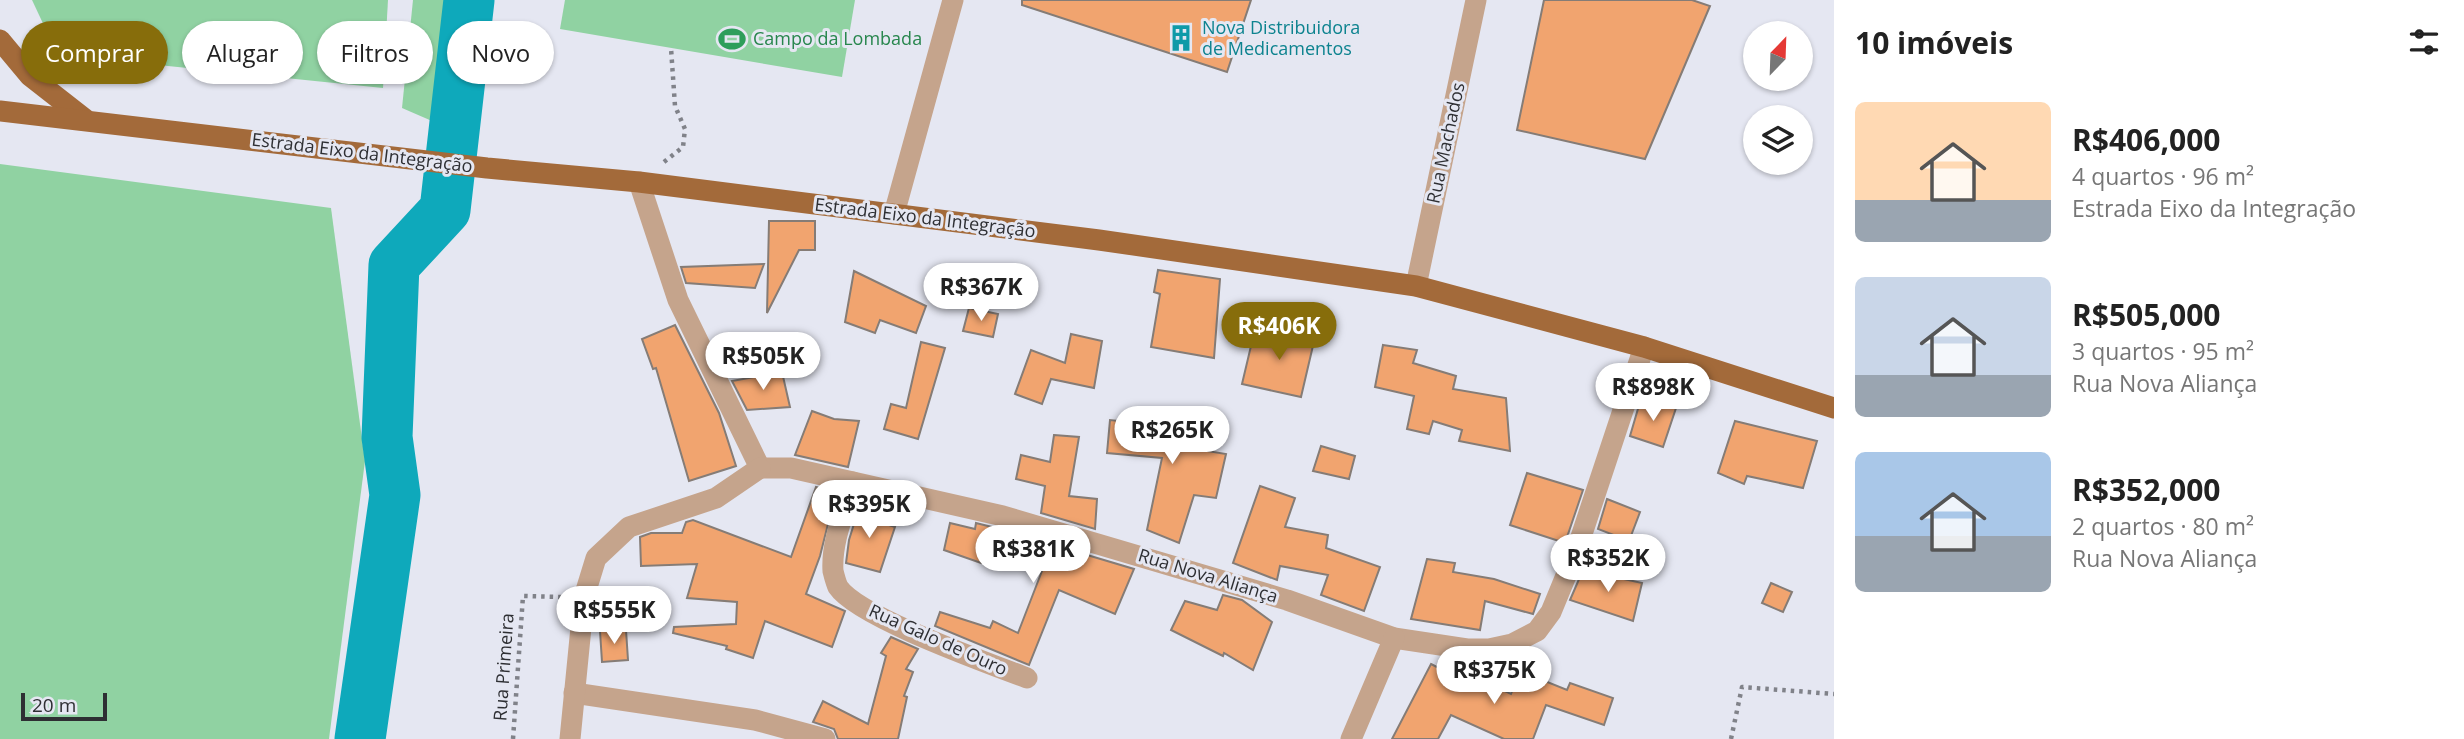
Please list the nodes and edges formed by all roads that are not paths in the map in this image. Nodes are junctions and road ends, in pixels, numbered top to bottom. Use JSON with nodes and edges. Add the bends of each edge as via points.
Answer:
{"nodes":[{"id":1,"x":953,"y":0,"type":"edge"},
{"id":2,"x":1476,"y":0,"type":"edge"},
{"id":3,"x":0,"y":40,"type":"edge"},
{"id":4,"x":0,"y":111,"type":"edge"},
{"id":5,"x":87,"y":120,"type":"junction"},
{"id":6,"x":639,"y":181,"type":"junction"},
{"id":7,"x":894,"y":214,"type":"junction"},
{"id":8,"x":1416,"y":286,"type":"junction"},
{"id":9,"x":1644,"y":347,"type":"junction"},
{"id":10,"x":1834,"y":408,"type":"edge"},
{"id":11,"x":761,"y":468,"type":"junction"},
{"id":12,"x":853,"y":482,"type":"junction"},
{"id":13,"x":1394,"y":638,"type":"junction"},
{"id":14,"x":1027,"y":678,"type":"dead end"},
{"id":15,"x":574,"y":693,"type":"junction"},
{"id":16,"x":570,"y":739,"type":"edge"},
{"id":17,"x":825,"y":739,"type":"edge"},
{"id":18,"x":1351,"y":739,"type":"edge"}],
"edges":[{"from":1,"to":7,"type":"street"},
{"from":2,"to":8,"type":"street","name":"Rua Machados"},
{"from":3,"to":5,"type":"main road","via":[[30,76]]},
{"from":4,"to":5,"type":"main road","name":"Estrada Eixo da Integração"},
{"from":5,"to":6,"type":"main road","name":"Estrada Eixo da Integração","via":[[487,168]]},
{"from":6,"to":7,"type":"main road","name":"Estrada Eixo da Integração"},
{"from":6,"to":11,"type":"street","via":[[678,300]]},
{"from":7,"to":8,"type":"main road","name":"Estrada Eixo da Integração"},
{"from":8,"to":9,"type":"main road","name":"Estrada Eixo da Integração"},
{"from":9,"to":10,"type":"main road","name":"Estrada Eixo da Integração"},
{"from":9,"to":13,"type":"street","name":"Rua Nova Aliança","via":[[1577,549],[1551,612],[1537,631],[1489,649]]},
{"from":11,"to":12,"type":"street","name":"Rua Nova Aliança","via":[[791,468]]},
{"from":11,"to":15,"type":"street","via":[[716,498],[629,527],[596,558],[584,597]]},
{"from":12,"to":13,"type":"street","name":"Rua Nova Aliança","via":[[1003,516],[1135,553]]},
{"from":12,"to":14,"type":"street","name":"Rua Galo de Ouro","via":[[835,547],[833,573],[838,587],[859,605],[901,627]]},
{"from":13,"to":18,"type":"street"},
{"from":15,"to":16,"type":"street"},
{"from":15,"to":17,"type":"street","via":[[755,720]]}]}
